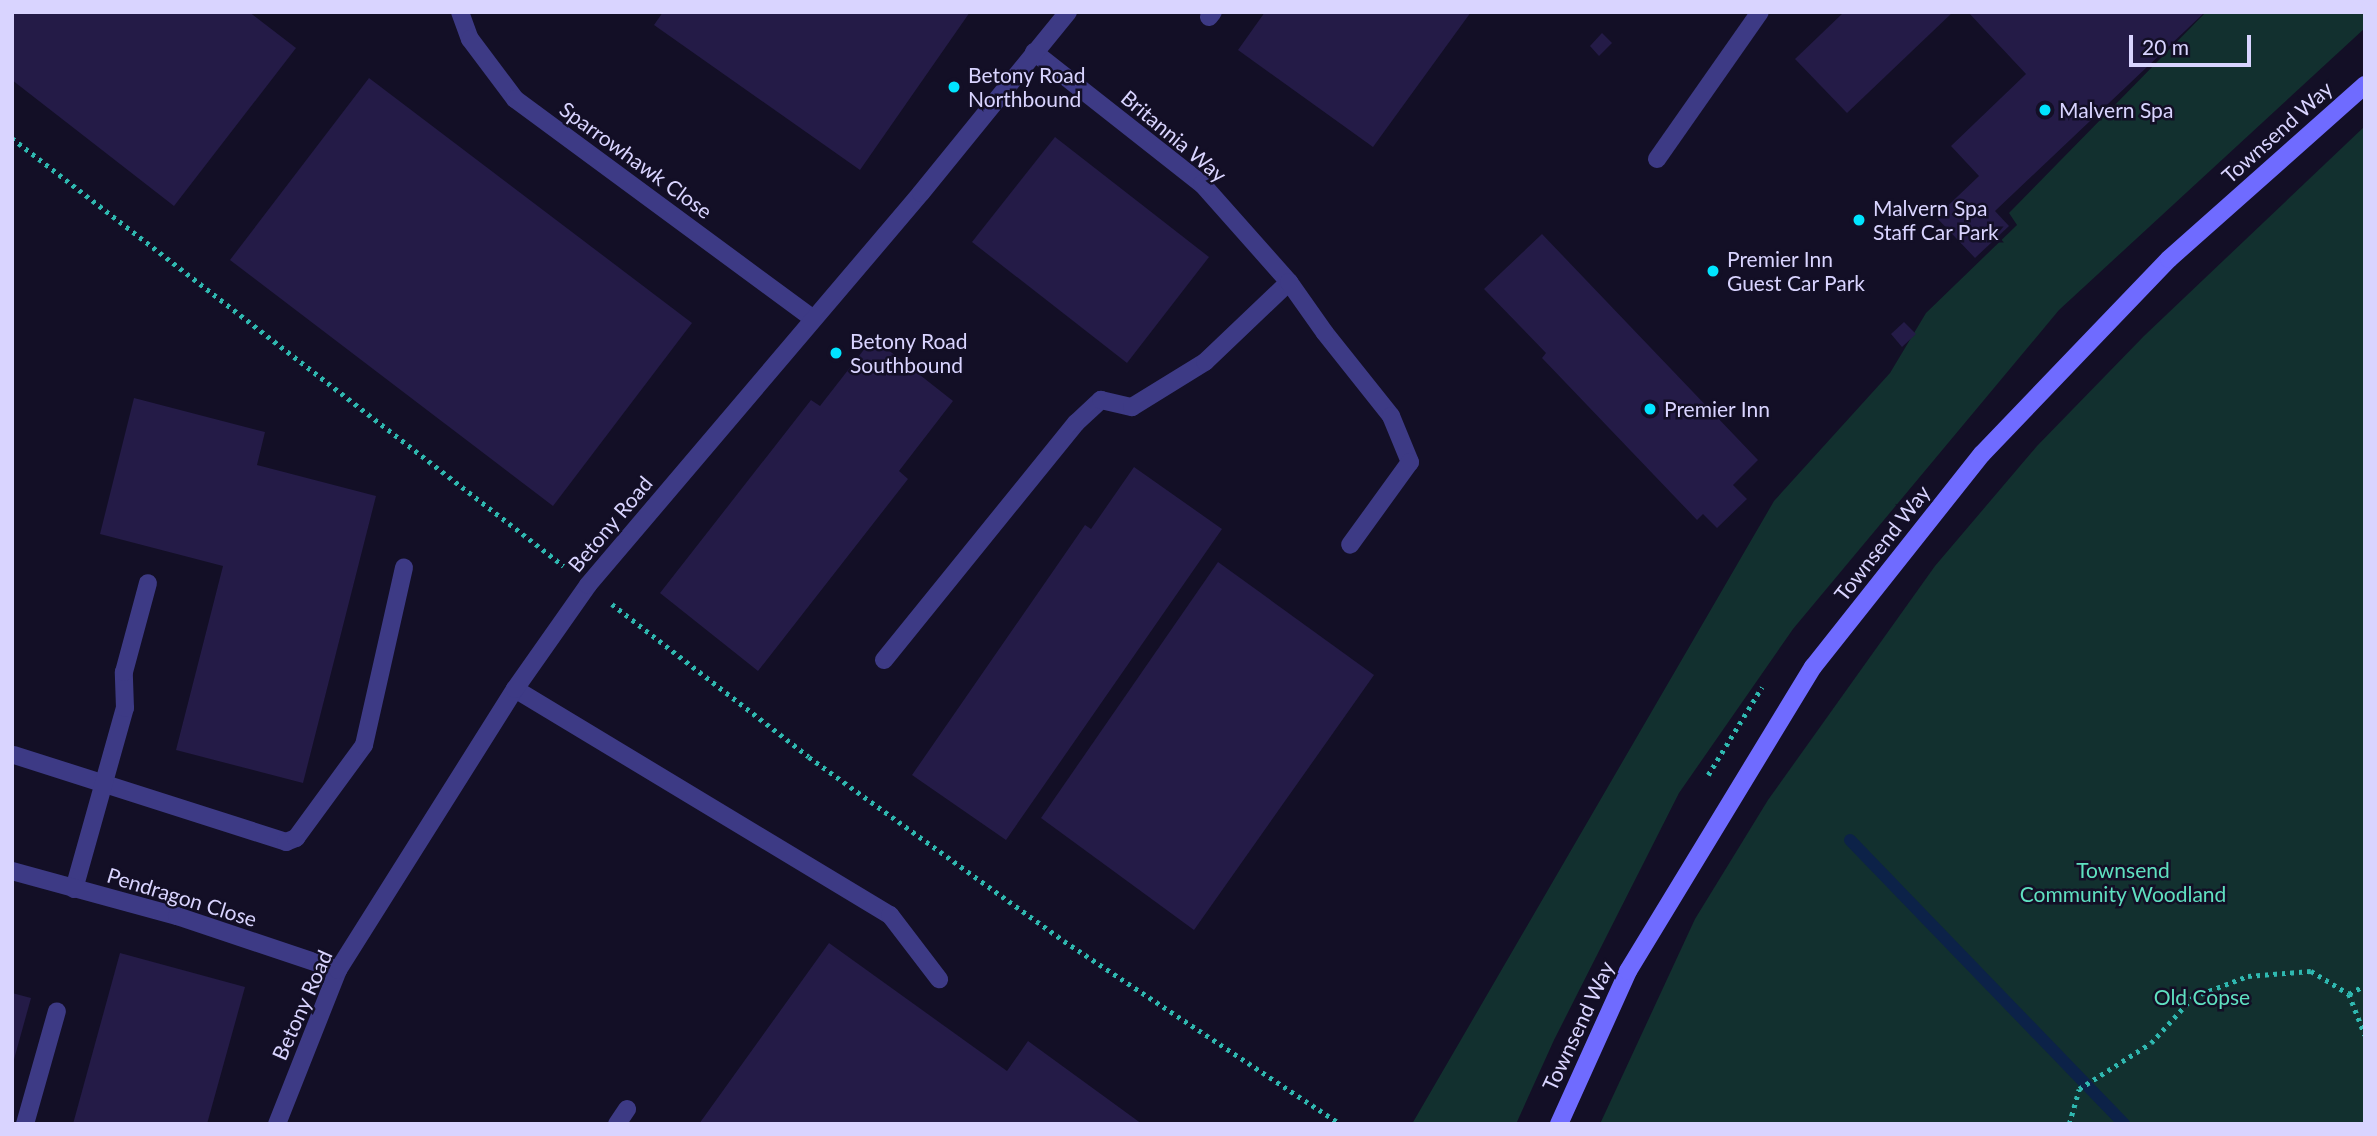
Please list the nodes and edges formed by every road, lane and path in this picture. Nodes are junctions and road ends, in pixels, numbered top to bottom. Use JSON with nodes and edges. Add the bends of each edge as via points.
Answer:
{"nodes":[{"id":1,"x":460,"y":12,"type":"edge"},
{"id":2,"x":1068,"y":12,"type":"edge"},
{"id":3,"x":1760,"y":12,"type":"edge"},
{"id":4,"x":1034,"y":52,"type":"junction"},
{"id":5,"x":2365,"y":85,"type":"edge"},
{"id":6,"x":12,"y":138,"type":"edge"},
{"id":7,"x":1657,"y":159,"type":"dead end"},
{"id":8,"x":1289,"y":282,"type":"junction"},
{"id":9,"x":813,"y":319,"type":"junction"},
{"id":10,"x":1350,"y":545,"type":"dead end"},
{"id":11,"x":404,"y":567,"type":"dead end"},
{"id":12,"x":148,"y":583,"type":"dead end"},
{"id":13,"x":588,"y":585,"type":"junction"},
{"id":14,"x":884,"y":660,"type":"dead end"},
{"id":15,"x":515,"y":690,"type":"junction"},
{"id":16,"x":14,"y":755,"type":"edge"},
{"id":17,"x":105,"y":783,"type":"junction"},
{"id":18,"x":12,"y":871,"type":"edge"},
{"id":19,"x":74,"y":888,"type":"junction"},
{"id":20,"x":338,"y":970,"type":"junction"},
{"id":21,"x":939,"y":979,"type":"dead end"},
{"id":22,"x":2365,"y":985,"type":"edge"},
{"id":23,"x":2349,"y":993,"type":"junction"},
{"id":24,"x":57,"y":1011,"type":"dead end"},
{"id":25,"x":2365,"y":1035,"type":"edge"},
{"id":26,"x":25,"y":1124,"type":"edge"},
{"id":27,"x":277,"y":1124,"type":"edge"},
{"id":28,"x":1340,"y":1124,"type":"edge"},
{"id":29,"x":1559,"y":1124,"type":"edge"},
{"id":30,"x":2069,"y":1124,"type":"edge"}],
"edges":[{"from":1,"to":9,"type":"street","name":"Sparrowhawk Close","via":[[470,39],[515,99]]},
{"from":2,"to":4,"type":"street","name":"Betony Road"},
{"from":3,"to":7,"type":"street"},
{"from":4,"to":8,"type":"street","name":"Britannia Way","via":[[1202,184]]},
{"from":4,"to":9,"type":"street","name":"Betony Road"},
{"from":5,"to":29,"type":"main road","name":"Townsend Way","via":[[2169,259],[1982,454],[1813,667],[1628,971]]},
{"from":6,"to":13,"type":"path"},
{"from":8,"to":10,"type":"street","name":"Britannia Way","via":[[1391,416],[1410,462]]},
{"from":8,"to":14,"type":"street","via":[[1205,362],[1132,407],[1101,400],[1076,423]]},
{"from":9,"to":13,"type":"street","name":"Betony Road"},
{"from":11,"to":17,"type":"street","via":[[364,745],[296,838],[286,842]]},
{"from":12,"to":17,"type":"street","via":[[124,672],[125,708]]},
{"from":13,"to":15,"type":"street","name":"Betony Road"},
{"from":13,"to":28,"type":"path","via":[[809,757],[1053,933]]},
{"from":15,"to":20,"type":"street","name":"Betony Road"},
{"from":15,"to":21,"type":"street","via":[[890,915]]},
{"from":16,"to":17,"type":"street"},
{"from":17,"to":19,"type":"street"},
{"from":18,"to":19,"type":"street","name":"Pendragon Close"},
{"from":19,"to":20,"type":"street","name":"Pendragon Close","via":[[177,916]]},
{"from":20,"to":27,"type":"street","name":"Betony Road"},
{"from":22,"to":23,"type":"path"},
{"from":23,"to":25,"type":"path"},
{"from":23,"to":30,"type":"path","via":[[2311,971],[2248,976],[2193,997],[2151,1043],[2079,1089]]},
{"from":24,"to":26,"type":"street"}]}
